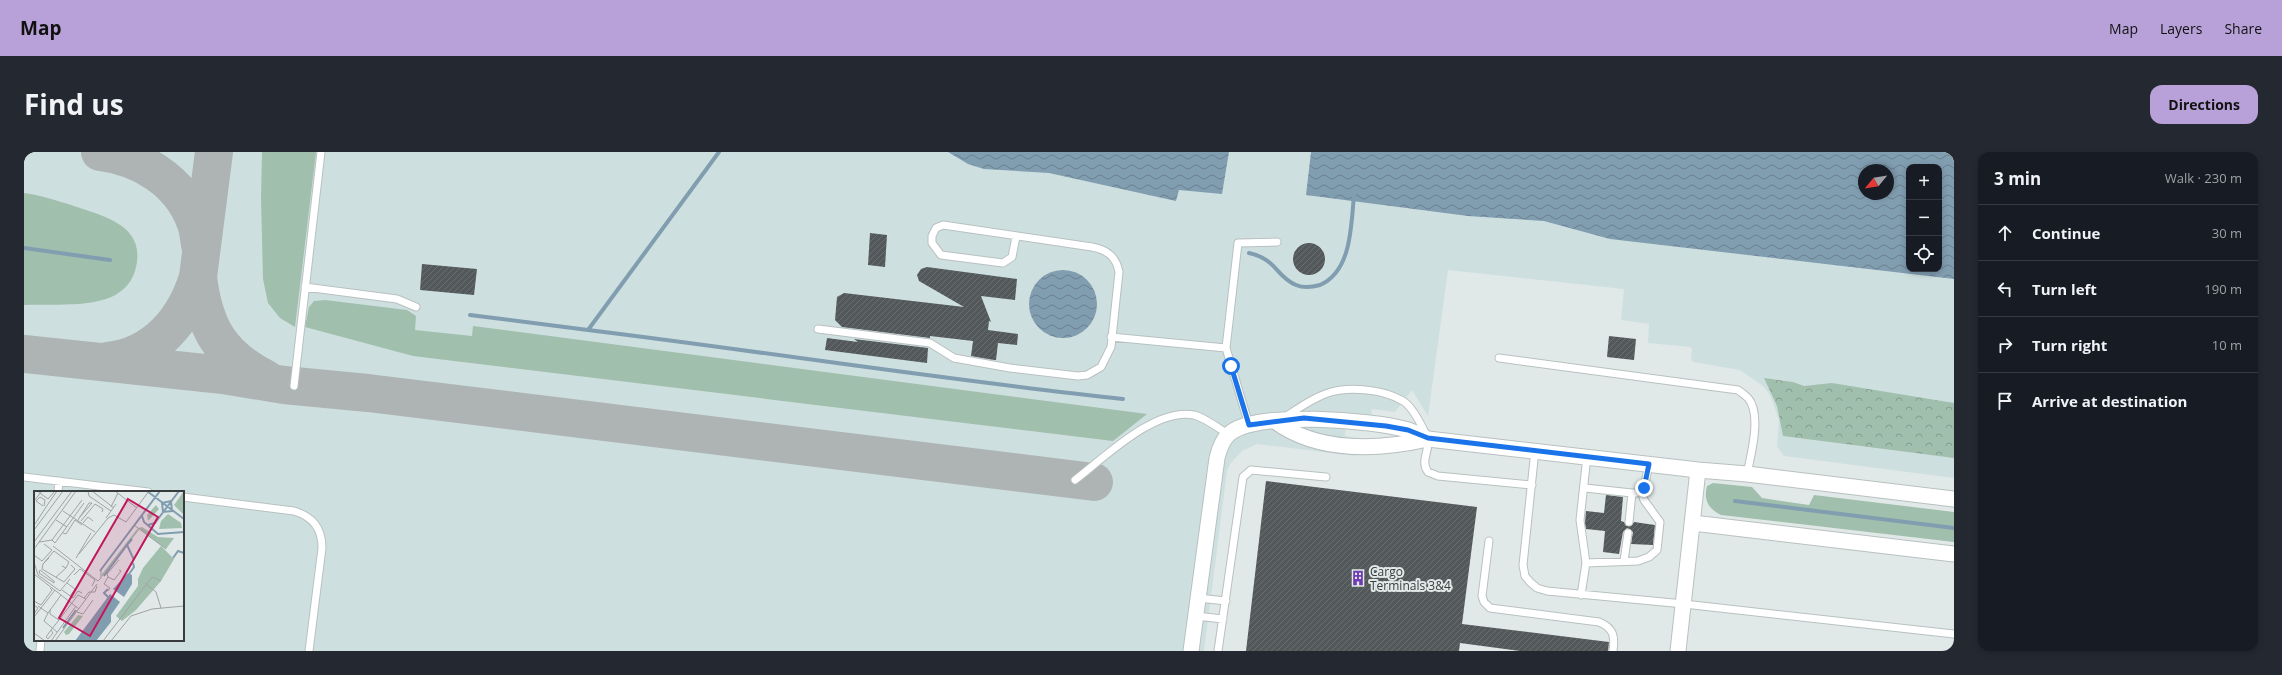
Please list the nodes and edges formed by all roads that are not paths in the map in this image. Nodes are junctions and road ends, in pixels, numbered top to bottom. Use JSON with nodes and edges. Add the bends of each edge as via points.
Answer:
{"nodes":[{"id":1,"x":321,"y":152,"type":"edge"},
{"id":2,"x":1016,"y":236,"type":"junction"},
{"id":3,"x":1277,"y":242,"type":"dead end"},
{"id":4,"x":305,"y":287,"type":"junction"},
{"id":5,"x":416,"y":307,"type":"dead end"},
{"id":6,"x":818,"y":329,"type":"dead end"},
{"id":7,"x":1111,"y":337,"type":"junction"},
{"id":8,"x":1226,"y":348,"type":"junction"},
{"id":9,"x":1499,"y":358,"type":"dead end"},
{"id":10,"x":294,"y":386,"type":"dead end"},
{"id":11,"x":1276,"y":422,"type":"junction"},
{"id":12,"x":1249,"y":425,"type":"junction"},
{"id":13,"x":1229,"y":434,"type":"junction"},
{"id":14,"x":1428,"y":438,"type":"junction"},
{"id":15,"x":1535,"y":450,"type":"junction"},
{"id":16,"x":1587,"y":456,"type":"junction"},
{"id":17,"x":1649,"y":464,"type":"junction"},
{"id":18,"x":1698,"y":470,"type":"junction"},
{"id":19,"x":1747,"y":474,"type":"junction"},
{"id":20,"x":24,"y":477,"type":"edge"},
{"id":21,"x":1326,"y":477,"type":"dead end"},
{"id":22,"x":59,"y":480,"type":"junction"},
{"id":23,"x":1075,"y":480,"type":"dead end"},
{"id":24,"x":1532,"y":485,"type":"junction"},
{"id":25,"x":1585,"y":488,"type":"junction"},
{"id":26,"x":58,"y":491,"type":"edge"},
{"id":27,"x":141,"y":491,"type":"edge"},
{"id":28,"x":1641,"y":491,"type":"junction"},
{"id":29,"x":1632,"y":493,"type":"junction"},
{"id":30,"x":184,"y":496,"type":"edge"},
{"id":31,"x":1954,"y":499,"type":"edge"},
{"id":32,"x":1629,"y":522,"type":"dead end"},
{"id":33,"x":1693,"y":522,"type":"junction"},
{"id":34,"x":1628,"y":533,"type":"dead end"},
{"id":35,"x":1489,"y":541,"type":"dead end"},
{"id":36,"x":1954,"y":554,"type":"edge"},
{"id":37,"x":1624,"y":561,"type":"junction"},
{"id":38,"x":1586,"y":564,"type":"junction"},
{"id":39,"x":1581,"y":595,"type":"junction"},
{"id":40,"x":1198,"y":598,"type":"junction"},
{"id":41,"x":1226,"y":601,"type":"junction"},
{"id":42,"x":1684,"y":604,"type":"junction"},
{"id":43,"x":1196,"y":616,"type":"junction"},
{"id":44,"x":1223,"y":618,"type":"junction"},
{"id":45,"x":1954,"y":634,"type":"edge"},
{"id":46,"x":41,"y":641,"type":"edge"},
{"id":47,"x":40,"y":651,"type":"edge"},
{"id":48,"x":309,"y":651,"type":"edge"},
{"id":49,"x":1191,"y":651,"type":"edge"},
{"id":50,"x":1218,"y":651,"type":"edge"},
{"id":51,"x":1613,"y":651,"type":"edge"},
{"id":52,"x":1678,"y":651,"type":"edge"}],
"edges":[{"from":1,"to":4,"type":"lane"},
{"from":2,"to":2,"type":"lane","via":[[943,225],[936,228],[932,243],[941,255],[1003,263],[1012,257]]},
{"from":2,"to":7,"type":"lane","via":[[1092,247],[1113,256],[1119,272]]},
{"from":3,"to":8,"type":"lane","via":[[1238,242]]},
{"from":4,"to":5,"type":"lane","via":[[397,299]]},
{"from":4,"to":10,"type":"lane"},
{"from":6,"to":7,"type":"lane","via":[[930,343],[954,358],[1078,376],[1095,372],[1101,366],[1111,347]]},
{"from":7,"to":8,"type":"lane"},
{"from":8,"to":12,"type":"lane"},
{"from":9,"to":19,"type":"lane","via":[[1738,390],[1749,398],[1755,418]]},
{"from":11,"to":12,"type":"street"},
{"from":11,"to":14,"type":"street","via":[[1304,418],[1368,424],[1408,430]]},
{"from":11,"to":14,"type":"street","via":[[1290,432],[1306,438],[1357,447],[1388,446]]},
{"from":11,"to":14,"type":"lane","via":[[1320,396],[1331,391],[1347,389],[1383,393],[1403,401],[1414,413]]},
{"from":12,"to":13,"type":"street"},
{"from":13,"to":23,"type":"lane","via":[[1195,415],[1170,416],[1143,428]]},
{"from":13,"to":40,"type":"street","via":[[1217,458]]},
{"from":14,"to":15,"type":"street"},
{"from":14,"to":24,"type":"lane","via":[[1424,461],[1428,472],[1438,476]]},
{"from":15,"to":16,"type":"street"},
{"from":15,"to":24,"type":"lane"},
{"from":16,"to":17,"type":"street"},
{"from":16,"to":25,"type":"lane"},
{"from":17,"to":18,"type":"street"},
{"from":17,"to":28,"type":"lane"},
{"from":18,"to":19,"type":"street"},
{"from":18,"to":33,"type":"street"},
{"from":19,"to":31,"type":"street"},
{"from":20,"to":22,"type":"lane"},
{"from":21,"to":41,"type":"lane","via":[[1251,470],[1246,472],[1243,477]]},
{"from":22,"to":26,"type":"lane"},
{"from":22,"to":27,"type":"lane"},
{"from":24,"to":39,"type":"lane","via":[[1522,565],[1525,576],[1537,588]]},
{"from":25,"to":29,"type":"lane"},
{"from":25,"to":38,"type":"lane","via":[[1580,520]]},
{"from":28,"to":29,"type":"lane"},
{"from":28,"to":37,"type":"lane","via":[[1644,500],[1660,522],[1657,550],[1644,559]]},
{"from":29,"to":32,"type":"lane"},
{"from":30,"to":48,"type":"lane","via":[[294,511],[307,515],[316,524],[322,536],[322,548]]},
{"from":33,"to":36,"type":"street"},
{"from":33,"to":42,"type":"street"},
{"from":34,"to":37,"type":"lane"},
{"from":35,"to":51,"type":"lane","via":[[1482,596],[1490,608],[1599,622],[1612,631]]},
{"from":37,"to":38,"type":"lane"},
{"from":38,"to":39,"type":"lane"},
{"from":39,"to":42,"type":"lane"},
{"from":40,"to":41,"type":"lane"},
{"from":40,"to":43,"type":"street"},
{"from":41,"to":44,"type":"lane"},
{"from":42,"to":45,"type":"lane"},
{"from":42,"to":52,"type":"street"},
{"from":43,"to":44,"type":"lane"},
{"from":43,"to":49,"type":"street"},
{"from":44,"to":50,"type":"lane"},
{"from":46,"to":47,"type":"lane"}]}
